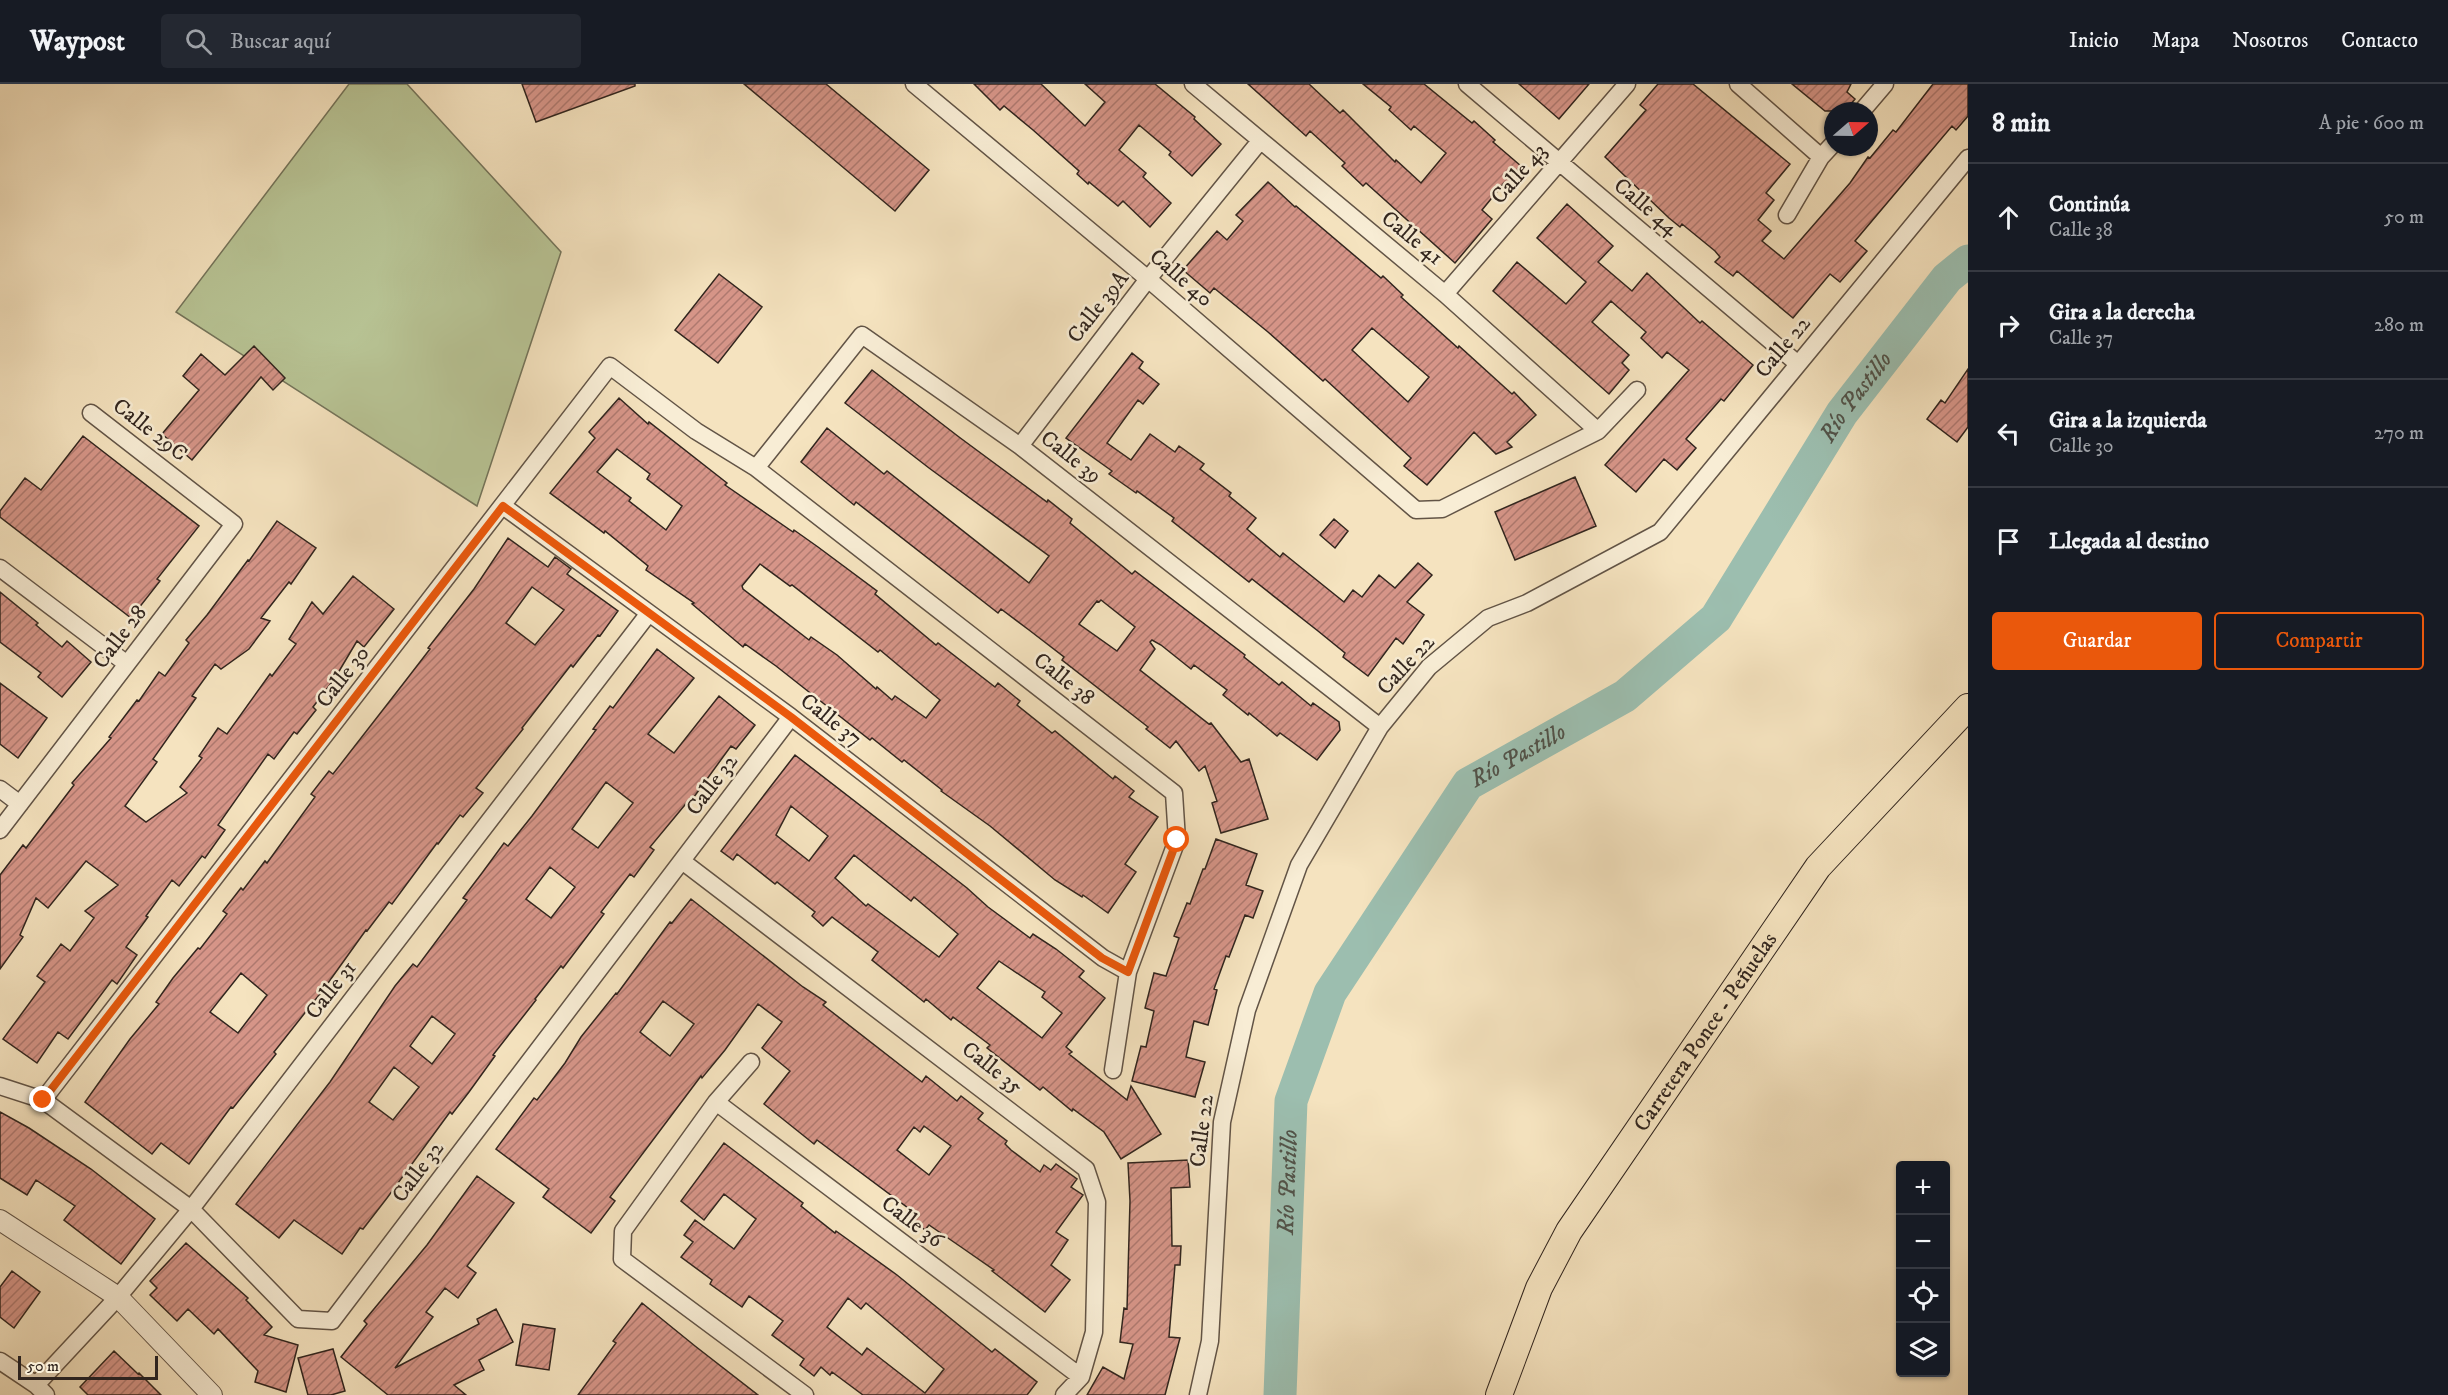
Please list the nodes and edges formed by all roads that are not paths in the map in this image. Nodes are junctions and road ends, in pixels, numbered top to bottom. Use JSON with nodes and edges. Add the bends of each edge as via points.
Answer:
{"nodes":[{"id":1,"x":914,"y":84,"type":"edge"},
{"id":2,"x":1193,"y":84,"type":"edge"},
{"id":3,"x":1467,"y":84,"type":"edge"},
{"id":4,"x":1627,"y":84,"type":"edge"},
{"id":5,"x":1738,"y":84,"type":"edge"},
{"id":6,"x":1885,"y":84,"type":"edge"},
{"id":7,"x":1870,"y":102,"type":"edge"},
{"id":8,"x":1260,"y":141,"type":"junction"},
{"id":9,"x":1824,"y":154,"type":"edge"},
{"id":10,"x":1821,"y":158,"type":"junction"},
{"id":11,"x":1968,"y":158,"type":"edge"},
{"id":12,"x":1558,"y":163,"type":"junction"},
{"id":13,"x":1787,"y":215,"type":"dead end"},
{"id":14,"x":1148,"y":279,"type":"junction"},
{"id":15,"x":1445,"y":294,"type":"junction"},
{"id":16,"x":1798,"y":364,"type":"junction"},
{"id":17,"x":1637,"y":390,"type":"dead end"},
{"id":18,"x":92,"y":413,"type":"dead end"},
{"id":19,"x":696,"y":431,"type":"joint"},
{"id":20,"x":1599,"y":431,"type":"junction"},
{"id":21,"x":1020,"y":446,"type":"junction"},
{"id":22,"x":756,"y":468,"type":"junction"},
{"id":23,"x":182,"y":483,"type":"joint"},
{"id":24,"x":503,"y":506,"type":"junction"},
{"id":25,"x":0,"y":568,"type":"edge"},
{"id":26,"x":649,"y":612,"type":"junction"},
{"id":27,"x":128,"y":664,"type":"junction"},
{"id":28,"x":1968,"y":707,"type":"edge"},
{"id":29,"x":791,"y":717,"type":"junction"},
{"id":30,"x":1380,"y":728,"type":"junction"},
{"id":31,"x":0,"y":789,"type":"edge"},
{"id":32,"x":20,"y":804,"type":"junction"},
{"id":33,"x":0,"y":830,"type":"edge"},
{"id":34,"x":682,"y":861,"type":"junction"},
{"id":35,"x":1128,"y":972,"type":"junction"},
{"id":36,"x":751,"y":1062,"type":"dead end"},
{"id":37,"x":1113,"y":1070,"type":"dead end"},
{"id":38,"x":0,"y":1086,"type":"edge"},
{"id":39,"x":43,"y":1100,"type":"junction"},
{"id":40,"x":716,"y":1102,"type":"junction"},
{"id":41,"x":191,"y":1209,"type":"junction"},
{"id":42,"x":0,"y":1220,"type":"edge"},
{"id":43,"x":118,"y":1296,"type":"junction"},
{"id":44,"x":0,"y":1361,"type":"edge"},
{"id":45,"x":1081,"y":1377,"type":"junction"},
{"id":46,"x":41,"y":1390,"type":"edge"},
{"id":47,"x":212,"y":1395,"type":"edge"},
{"id":48,"x":806,"y":1395,"type":"edge"},
{"id":49,"x":1064,"y":1395,"type":"edge"},
{"id":50,"x":1198,"y":1395,"type":"edge"},
{"id":51,"x":1498,"y":1395,"type":"edge"}],
"edges":[{"from":1,"to":14,"type":"street","name":"Calle 40"},
{"from":2,"to":8,"type":"street","name":"Calle 41"},
{"from":3,"to":12,"type":"street","name":"Calle 44"},
{"from":4,"to":12,"type":"street","name":"Calle 43"},
{"from":5,"to":10,"type":"street"},
{"from":6,"to":7,"type":"street"},
{"from":8,"to":14,"type":"street","name":"Calle 39A"},
{"from":8,"to":15,"type":"street","name":"Calle 41"},
{"from":9,"to":10,"type":"street"},
{"from":10,"to":13,"type":"street"},
{"from":11,"to":16,"type":"street","name":"Calle 22"},
{"from":12,"to":15,"type":"street","name":"Calle 43"},
{"from":12,"to":16,"type":"street","name":"Calle 44"},
{"from":14,"to":20,"type":"street","name":"Calle 40","via":[[1416,510],[1442,509]]},
{"from":14,"to":21,"type":"street","name":"Calle 39A"},
{"from":15,"to":20,"type":"street","name":"Calle 41"},
{"from":16,"to":30,"type":"street","name":"Calle 22","via":[[1660,532],[1527,603],[1488,618],[1429,667]]},
{"from":17,"to":20,"type":"street"},
{"from":18,"to":23,"type":"street","name":"Calle 29C"},
{"from":19,"to":22,"type":"street","name":"Calle 38"},
{"from":19,"to":24,"type":"street","name":"Calle 30","via":[[610,366]]},
{"from":21,"to":22,"type":"street","name":"Calle 39","via":[[862,335]]},
{"from":21,"to":30,"type":"street","name":"Calle 39"},
{"from":22,"to":35,"type":"street","name":"Calle 38","via":[[1174,793],[1177,840]]},
{"from":23,"to":27,"type":"street","name":"Calle 28","via":[[234,524]]},
{"from":24,"to":26,"type":"street","name":"Calle 37"},
{"from":24,"to":39,"type":"street","name":"Calle 30"},
{"from":25,"to":27,"type":"street"},
{"from":26,"to":29,"type":"street","name":"Calle 37"},
{"from":26,"to":41,"type":"street","name":"Calle 31"},
{"from":27,"to":32,"type":"street","name":"Calle 28"},
{"from":28,"to":51,"type":"main road","name":"Carretera Ponce - Peñuelas","via":[[1818,867],[1569,1231],[1539,1288]]},
{"from":29,"to":34,"type":"street","name":"Calle 32"},
{"from":29,"to":35,"type":"street","name":"Calle 37","via":[[1102,958]]},
{"from":30,"to":50,"type":"street","name":"Calle 22","via":[[1299,865],[1247,1010],[1222,1122],[1210,1341]]},
{"from":31,"to":32,"type":"street"},
{"from":32,"to":33,"type":"street","name":"Calle 28"},
{"from":34,"to":41,"type":"street","name":"Calle 32","via":[[332,1321],[298,1319]]},
{"from":34,"to":45,"type":"street","name":"Calle 35","via":[[1086,1169],[1097,1202],[1094,1332]]},
{"from":35,"to":37,"type":"street","name":"Calle 38"},
{"from":36,"to":40,"type":"street"},
{"from":38,"to":39,"type":"street","name":"Calle 32"},
{"from":39,"to":41,"type":"street","name":"Calle 32"},
{"from":40,"to":45,"type":"street","name":"Calle 36"},
{"from":40,"to":48,"type":"street","via":[[622,1231],[622,1259]]},
{"from":41,"to":43,"type":"street","name":"Calle 31"},
{"from":42,"to":43,"type":"street"},
{"from":43,"to":46,"type":"street","name":"Calle 31"},
{"from":43,"to":47,"type":"street"},
{"from":44,"to":46,"type":"street"},
{"from":45,"to":49,"type":"street","name":"Calle 35"}]}
